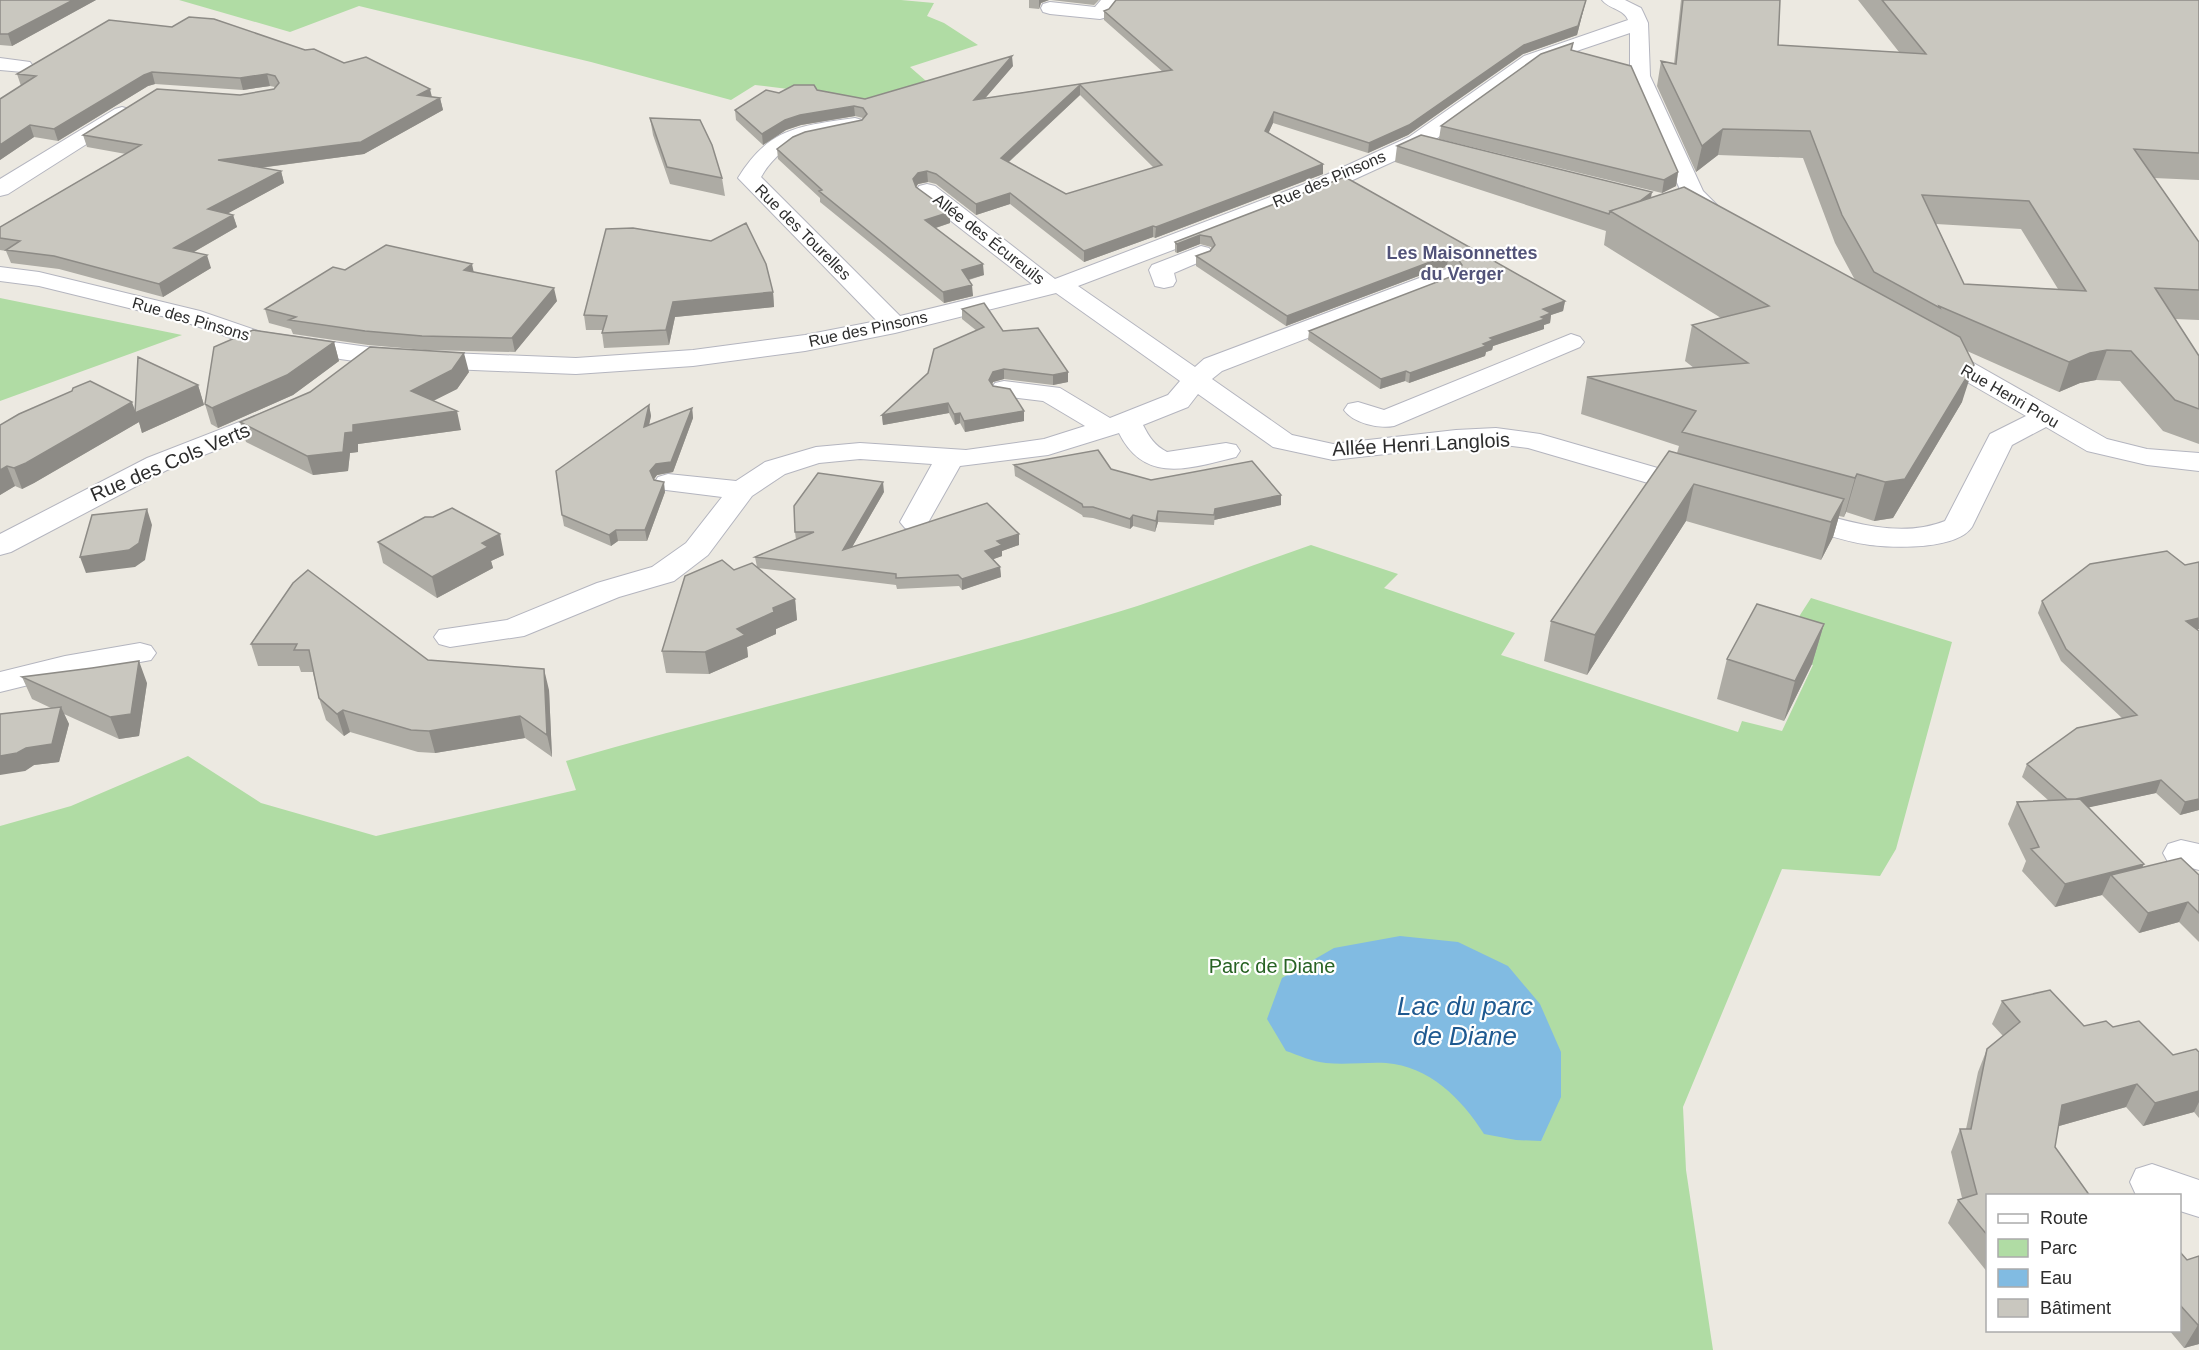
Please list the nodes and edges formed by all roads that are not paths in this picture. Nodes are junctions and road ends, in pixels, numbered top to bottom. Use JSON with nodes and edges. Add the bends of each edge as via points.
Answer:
{"nodes":[{"id":1,"x":1111,"y":0,"type":"edge"},
{"id":2,"x":1611,"y":0,"type":"edge"},
{"id":3,"x":1587,"y":1,"type":"edge"},
{"id":4,"x":1050,"y":8,"type":"dead end"},
{"id":5,"x":1639,"y":23,"type":"junction"},
{"id":6,"x":0,"y":64,"type":"edge"},
{"id":7,"x":23,"y":66,"type":"dead end"},
{"id":8,"x":136,"y":104,"type":"edge"},
{"id":9,"x":855,"y":124,"type":"edge"},
{"id":10,"x":1323,"y":185,"type":"junction"},
{"id":11,"x":0,"y":189,"type":"edge"},
{"id":12,"x":927,"y":191,"type":"dead end"},
{"id":13,"x":1680,"y":208,"type":"edge"},
{"id":14,"x":1708,"y":211,"type":"junction"},
{"id":15,"x":1744,"y":242,"type":"edge"},
{"id":16,"x":0,"y":274,"type":"edge"},
{"id":17,"x":1447,"y":276,"type":"edge"},
{"id":18,"x":1164,"y":281,"type":"dead end"},
{"id":19,"x":1055,"y":286,"type":"junction"},
{"id":20,"x":895,"y":325,"type":"junction"},
{"id":21,"x":1910,"y":338,"type":"edge"},
{"id":22,"x":1571,"y":342,"type":"dead end"},
{"id":23,"x":368,"y":355,"type":"junction"},
{"id":24,"x":339,"y":377,"type":"edge"},
{"id":25,"x":1196,"y":380,"type":"junction"},
{"id":26,"x":1004,"y":389,"type":"edge"},
{"id":27,"x":304,"y":403,"type":"edge"},
{"id":28,"x":1358,"y":410,"type":"dead end"},
{"id":29,"x":2045,"y":417,"type":"junction"},
{"id":30,"x":1117,"y":425,"type":"junction"},
{"id":31,"x":1226,"y":451,"type":"dead end"},
{"id":32,"x":950,"y":458,"type":"junction"},
{"id":33,"x":2199,"y":462,"type":"edge"},
{"id":34,"x":668,"y":483,"type":"dead end"},
{"id":35,"x":742,"y":490,"type":"junction"},
{"id":36,"x":1722,"y":496,"type":"edge"},
{"id":37,"x":1767,"y":508,"type":"edge"},
{"id":38,"x":915,"y":522,"type":"dead end"},
{"id":39,"x":0,"y":546,"type":"edge"},
{"id":40,"x":450,"y":637,"type":"dead end"},
{"id":41,"x":140,"y":653,"type":"dead end"},
{"id":42,"x":0,"y":682,"type":"edge"},
{"id":43,"x":2152,"y":1182,"type":"dead end"},
{"id":44,"x":2199,"y":1199,"type":"edge"}],
"edges":[{"from":1,"to":4,"type":"street","via":[[1100,13]]},
{"from":2,"to":3,"type":"street"},
{"from":2,"to":5,"type":"street","via":[[1634,12]]},
{"from":5,"to":10,"type":"street","name":"Rue des Pinsons","via":[[1531,60],[1428,145]]},
{"from":5,"to":14,"type":"street","via":[[1640,76],[1693,194]]},
{"from":6,"to":7,"type":"street"},
{"from":8,"to":11,"type":"street"},
{"from":9,"to":20,"type":"street","name":"Rue des Tourelles","via":[[804,132],[778,143],[758,160],[749,178]]},
{"from":10,"to":18,"type":"street","via":[[1320,205],[1161,270]]},
{"from":10,"to":19,"type":"street","name":"Rue des Pinsons"},
{"from":12,"to":19,"type":"street","name":"Allée des Écureuils"},
{"from":13,"to":14,"type":"street"},
{"from":14,"to":15,"type":"street"},
{"from":16,"to":23,"type":"street","name":"Rue des Pinsons","via":[[39,279],[191,316],[257,339]]},
{"from":17,"to":25,"type":"street","via":[[1213,365]]},
{"from":19,"to":20,"type":"street","name":"Rue des Pinsons"},
{"from":19,"to":25,"type":"street","name":"Allée Henri Langlois"},
{"from":20,"to":23,"type":"street","name":"Rue des Pinsons","via":[[805,343],[693,358],[576,366]]},
{"from":21,"to":29,"type":"street","name":"Rue Henri Prou"},
{"from":22,"to":28,"type":"street","via":[[1384,420]]},
{"from":23,"to":24,"type":"street"},
{"from":25,"to":30,"type":"street","via":[[1178,401]]},
{"from":25,"to":36,"type":"street","name":"Allée Henri Langlois","via":[[1283,441],[1333,452],[1456,438],[1496,436],[1530,440]]},
{"from":26,"to":30,"type":"street","via":[[1050,394]]},
{"from":27,"to":39,"type":"street","name":"Rue des Cols Verts","via":[[92,494]]},
{"from":29,"to":33,"type":"street","name":"Rue Henri Prou","via":[[2097,445],[2147,457]]},
{"from":29,"to":37,"type":"street","via":[[2000,440],[1957,527],[1937,535],[1870,536]]},
{"from":30,"to":31,"type":"street","via":[[1149,456],[1164,462]]},
{"from":30,"to":32,"type":"street","via":[[1048,447]]},
{"from":32,"to":35,"type":"street","via":[[860,451],[816,455],[775,468]]},
{"from":32,"to":38,"type":"street"},
{"from":34,"to":35,"type":"street"},
{"from":35,"to":40,"type":"street","via":[[697,549],[663,574],[608,590],[513,630]]},
{"from":41,"to":42,"type":"street"},
{"from":43,"to":44,"type":"street"}]}
